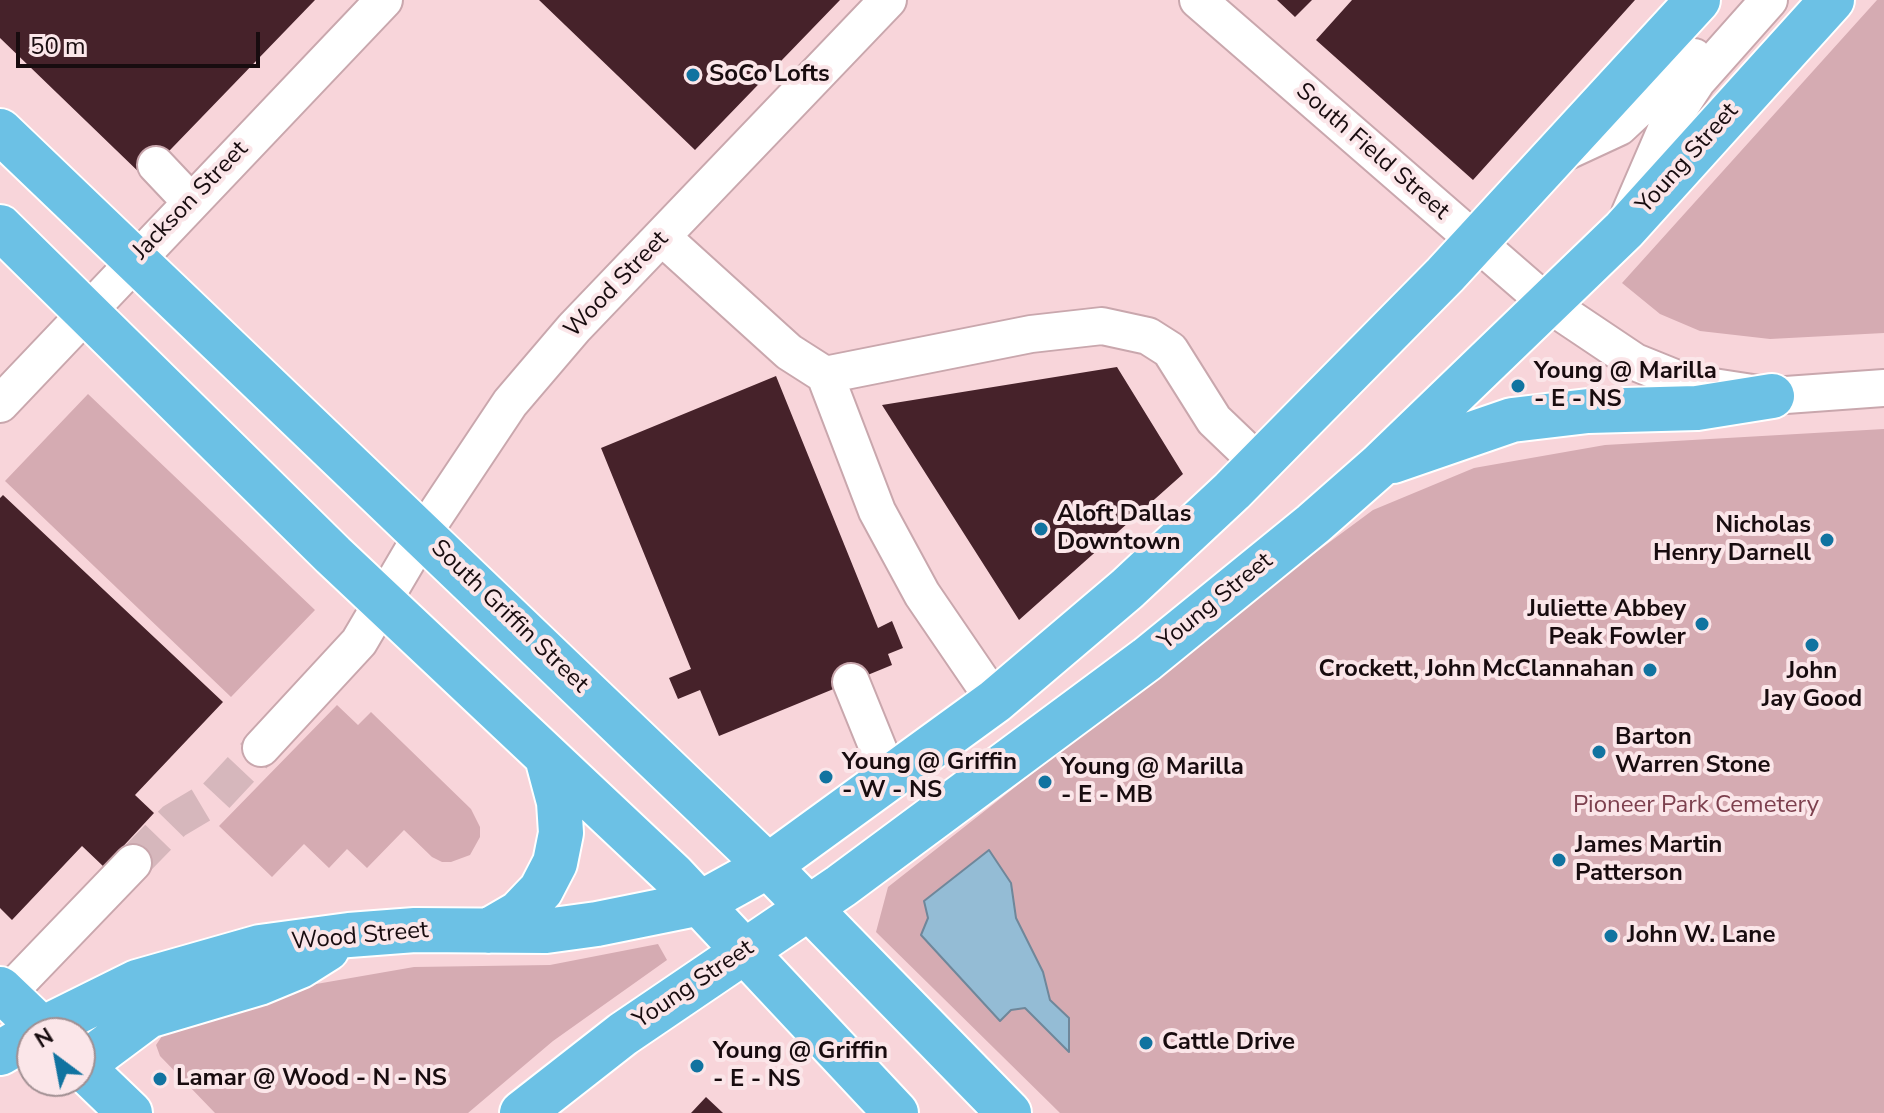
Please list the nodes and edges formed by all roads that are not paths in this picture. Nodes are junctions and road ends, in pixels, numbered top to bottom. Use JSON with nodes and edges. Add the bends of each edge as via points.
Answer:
{"nodes":[{"id":1,"x":384,"y":0,"type":"edge"},
{"id":2,"x":888,"y":0,"type":"edge"},
{"id":3,"x":1198,"y":0,"type":"edge"},
{"id":4,"x":1698,"y":0,"type":"edge"},
{"id":5,"x":1747,"y":0,"type":"edge"},
{"id":6,"x":1769,"y":0,"type":"edge"},
{"id":7,"x":1832,"y":0,"type":"edge"},
{"id":8,"x":0,"y":131,"type":"edge"},
{"id":9,"x":1554,"y":157,"type":"junction"},
{"id":10,"x":156,"y":165,"type":"dead end"},
{"id":11,"x":190,"y":201,"type":"junction"},
{"id":12,"x":0,"y":227,"type":"edge"},
{"id":13,"x":1624,"y":230,"type":"junction"},
{"id":14,"x":662,"y":237,"type":"junction"},
{"id":15,"x":1476,"y":242,"type":"junction"},
{"id":16,"x":133,"y":262,"type":"junction"},
{"id":17,"x":1547,"y":303,"type":"junction"},
{"id":18,"x":86,"y":311,"type":"junction"},
{"id":19,"x":825,"y":375,"type":"junction"},
{"id":20,"x":1884,"y":388,"type":"edge"},
{"id":21,"x":1772,"y":396,"type":"junction"},
{"id":22,"x":0,"y":404,"type":"edge"},
{"id":23,"x":1260,"y":464,"type":"junction"},
{"id":24,"x":1379,"y":466,"type":"junction"},
{"id":25,"x":422,"y":535,"type":"junction"},
{"id":26,"x":383,"y":600,"type":"junction"},
{"id":27,"x":851,"y":682,"type":"dead end"},
{"id":28,"x":995,"y":701,"type":"junction"},
{"id":29,"x":261,"y":748,"type":"tunnel mouth"},
{"id":30,"x":547,"y":757,"type":"junction"},
{"id":31,"x":890,"y":778,"type":"junction"},
{"id":32,"x":133,"y":863,"type":"tunnel mouth"},
{"id":33,"x":768,"y":866,"type":"junction"},
{"id":34,"x":701,"y":903,"type":"junction"},
{"id":35,"x":810,"y":907,"type":"junction"},
{"id":36,"x":488,"y":931,"type":"junction"},
{"id":37,"x":349,"y":935,"type":"junction"},
{"id":38,"x":743,"y":952,"type":"junction"},
{"id":39,"x":3,"y":992,"type":"edge"},
{"id":40,"x":25,"y":1017,"type":"edge"},
{"id":41,"x":68,"y":1017,"type":"edge"},
{"id":42,"x":96,"y":1055,"type":"edge"},
{"id":43,"x":96,"y":1080,"type":"edge"},
{"id":44,"x":130,"y":1113,"type":"edge"},
{"id":45,"x":522,"y":1113,"type":"edge"},
{"id":46,"x":896,"y":1113,"type":"edge"},
{"id":47,"x":1009,"y":1113,"type":"edge"}],
"edges":[{"from":1,"to":11,"type":"street","name":"Jackson Street"},
{"from":2,"to":14,"type":"street","name":"Wood Street"},
{"from":3,"to":15,"type":"street","name":"South Field Street"},
{"from":4,"to":9,"type":"main road"},
{"from":5,"to":9,"type":"street","via":[[1619,127]]},
{"from":6,"to":13,"type":"street","via":[[1697,81],[1668,125]]},
{"from":7,"to":13,"type":"main road","name":"Young Street"},
{"from":8,"to":16,"type":"main road","name":"South Griffin Street"},
{"from":9,"to":15,"type":"main road"},
{"from":10,"to":11,"type":"street"},
{"from":11,"to":16,"type":"street","name":"Jackson Street"},
{"from":12,"to":18,"type":"main road"},
{"from":13,"to":17,"type":"main road","name":"Young Street"},
{"from":14,"to":19,"type":"street","via":[[789,352]]},
{"from":14,"to":25,"type":"street","name":"Wood Street","via":[[510,403]]},
{"from":15,"to":17,"type":"street","name":"South Field Street"},
{"from":15,"to":23,"type":"main road"},
{"from":16,"to":18,"type":"street","name":"Jackson Street"},
{"from":16,"to":25,"type":"main road","name":"South Griffin Street"},
{"from":17,"to":21,"type":"street","name":"South Field Street","via":[[1648,367],[1687,383]]},
{"from":17,"to":24,"type":"main road","name":"Young Street"},
{"from":18,"to":22,"type":"street","name":"Jackson Street"},
{"from":18,"to":26,"type":"main road"},
{"from":19,"to":23,"type":"street","via":[[1031,334],[1102,326],[1148,336],[1170,350],[1214,420]]},
{"from":19,"to":28,"type":"street","via":[[877,511],[922,594]]},
{"from":20,"to":21,"type":"street","name":"South Field Street"},
{"from":21,"to":24,"type":"main road","via":[[1697,408],[1588,411],[1512,420]]},
{"from":23,"to":28,"type":"main road","via":[[1127,589]]},
{"from":24,"to":35,"type":"main road","name":"Young Street","via":[[1147,659]]},
{"from":25,"to":26,"type":"street","name":"Wood Street"},
{"from":25,"to":33,"type":"main road","name":"South Griffin Street"},
{"from":26,"to":29,"type":"street","name":"Wood Street","via":[[359,642]]},
{"from":26,"to":30,"type":"main road"},
{"from":27,"to":31,"type":"street"},
{"from":28,"to":31,"type":"main road"},
{"from":30,"to":34,"type":"main road"},
{"from":30,"to":36,"type":"main road","via":[[559,802],[561,833],[555,863],[541,890],[519,913]]},
{"from":31,"to":33,"type":"main road"},
{"from":32,"to":39,"type":"street"},
{"from":33,"to":34,"type":"main road"},
{"from":33,"to":35,"type":"main road","name":"South Griffin Street"},
{"from":34,"to":36,"type":"main road","name":"Wood Street","via":[[546,931]]},
{"from":34,"to":38,"type":"main road"},
{"from":35,"to":38,"type":"main road","name":"Young Street"},
{"from":35,"to":47,"type":"main road","name":"South Griffin Street"},
{"from":36,"to":37,"type":"main road","name":"Wood Street"},
{"from":37,"to":41,"type":"main road","name":"Wood Street","via":[[199,962],[137,982]]},
{"from":37,"to":42,"type":"main road","via":[[300,966],[259,983],[148,1016]]},
{"from":38,"to":45,"type":"main road","name":"Young Street","via":[[623,1034]]},
{"from":38,"to":46,"type":"main road"},
{"from":39,"to":40,"type":"main road"},
{"from":43,"to":44,"type":"main road"}]}
